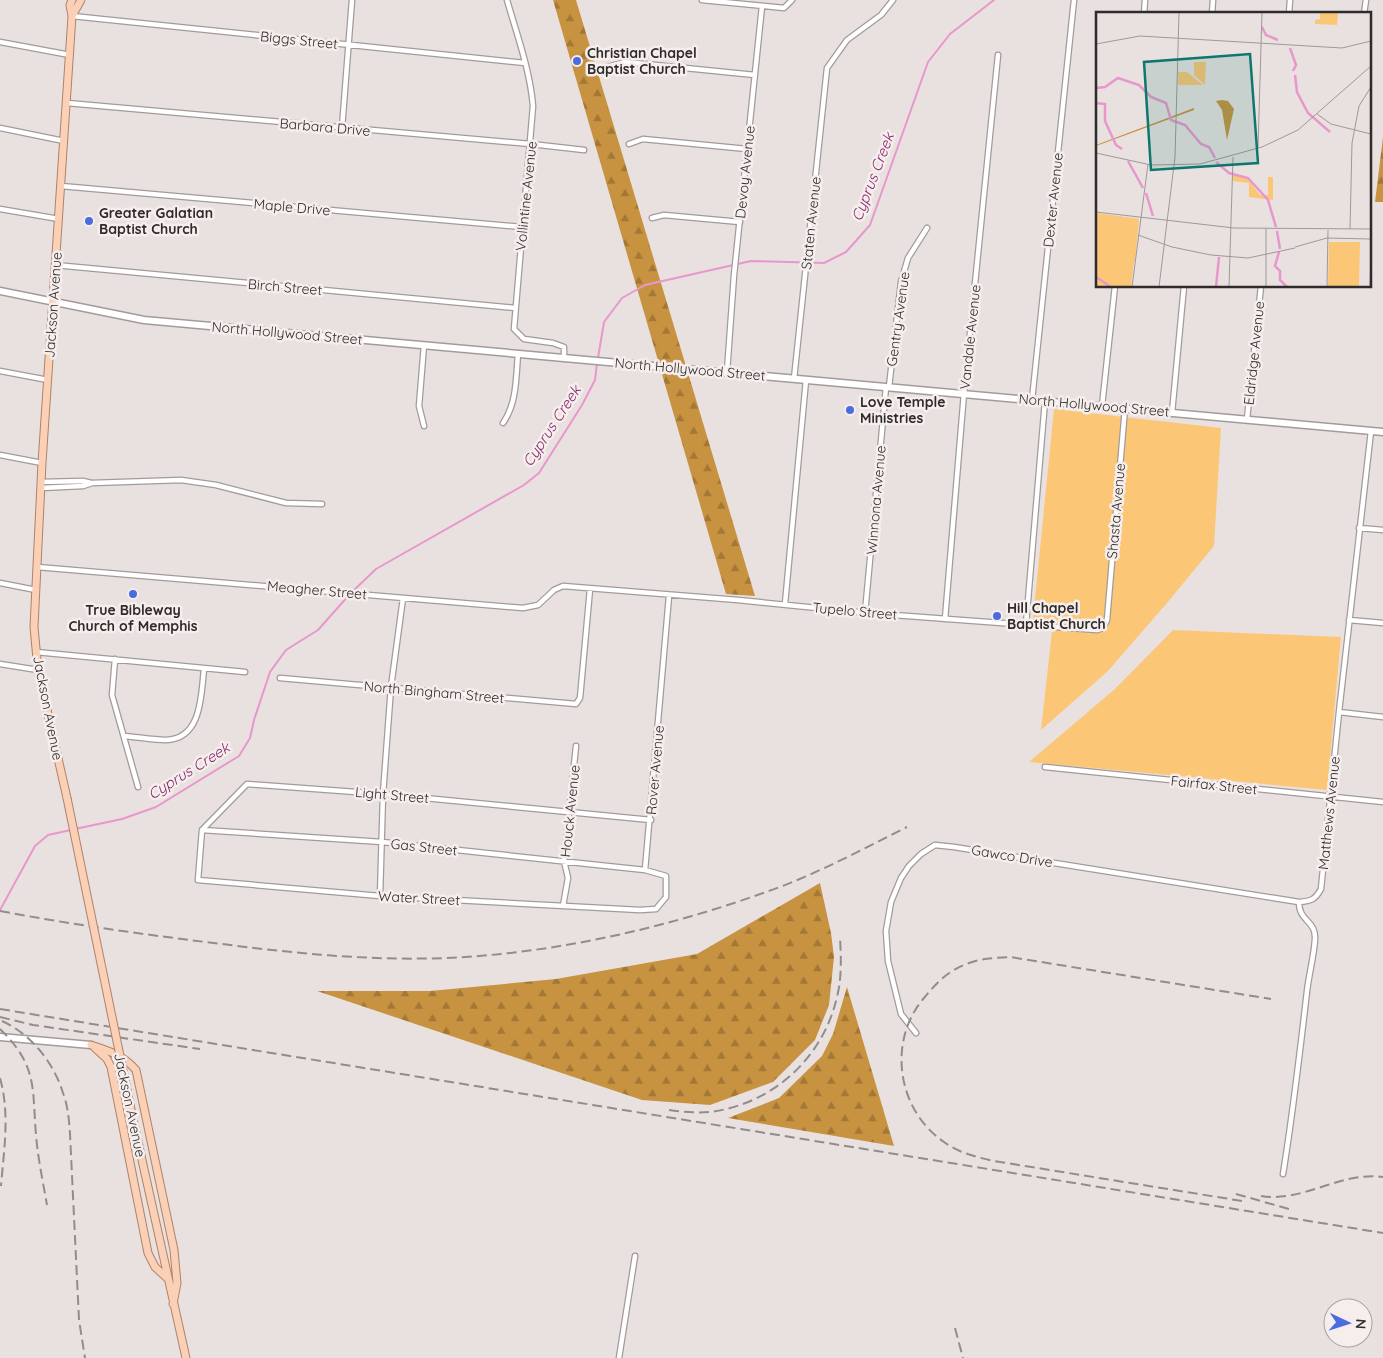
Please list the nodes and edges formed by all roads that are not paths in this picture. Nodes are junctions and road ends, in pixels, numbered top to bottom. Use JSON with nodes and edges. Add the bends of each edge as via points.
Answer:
{"nodes":[{"id":1,"x":72,"y":0,"type":"edge"},
{"id":2,"x":81,"y":0,"type":"edge"},
{"id":3,"x":352,"y":0,"type":"edge"},
{"id":4,"x":507,"y":0,"type":"edge"},
{"id":5,"x":702,"y":0,"type":"edge"},
{"id":6,"x":792,"y":0,"type":"edge"},
{"id":7,"x":893,"y":0,"type":"edge"},
{"id":8,"x":1074,"y":0,"type":"edge"},
{"id":9,"x":762,"y":6,"type":"junction"},
{"id":10,"x":72,"y":16,"type":"junction"},
{"id":11,"x":0,"y":42,"type":"edge"},
{"id":12,"x":348,"y":46,"type":"junction"},
{"id":13,"x":70,"y":55,"type":"junction"},
{"id":14,"x":998,"y":55,"type":"dead end"},
{"id":15,"x":525,"y":63,"type":"junction"},
{"id":16,"x":606,"y":67,"type":"dead end"},
{"id":17,"x":755,"y":75,"type":"junction"},
{"id":18,"x":67,"y":103,"type":"junction"},
{"id":19,"x":0,"y":128,"type":"edge"},
{"id":20,"x":342,"y":128,"type":"junction"},
{"id":21,"x":64,"y":141,"type":"junction"},
{"id":22,"x":531,"y":144,"type":"junction"},
{"id":23,"x":629,"y":144,"type":"dead end"},
{"id":24,"x":747,"y":149,"type":"junction"},
{"id":25,"x":584,"y":150,"type":"dead end"},
{"id":26,"x":61,"y":186,"type":"junction"},
{"id":27,"x":0,"y":208,"type":"edge"},
{"id":28,"x":652,"y":218,"type":"dead end"},
{"id":29,"x":59,"y":220,"type":"junction"},
{"id":30,"x":740,"y":222,"type":"junction"},
{"id":31,"x":522,"y":227,"type":"junction"},
{"id":32,"x":927,"y":228,"type":"dead end"},
{"id":33,"x":55,"y":265,"type":"junction"},
{"id":34,"x":1115,"y":288,"type":"edge"},
{"id":35,"x":1184,"y":288,"type":"edge"},
{"id":36,"x":1260,"y":288,"type":"edge"},
{"id":37,"x":0,"y":291,"type":"edge"},
{"id":38,"x":54,"y":301,"type":"junction"},
{"id":39,"x":515,"y":308,"type":"junction"},
{"id":40,"x":424,"y":346,"type":"junction"},
{"id":41,"x":518,"y":354,"type":"junction"},
{"id":42,"x":564,"y":358,"type":"junction"},
{"id":43,"x":0,"y":371,"type":"edge"},
{"id":44,"x":727,"y":372,"type":"junction"},
{"id":45,"x":794,"y":379,"type":"junction"},
{"id":46,"x":48,"y":380,"type":"junction"},
{"id":47,"x":806,"y":380,"type":"junction"},
{"id":48,"x":888,"y":387,"type":"junction"},
{"id":49,"x":964,"y":394,"type":"junction"},
{"id":50,"x":1032,"y":400,"type":"junction"},
{"id":51,"x":1045,"y":401,"type":"junction"},
{"id":52,"x":1102,"y":406,"type":"junction"},
{"id":53,"x":1125,"y":408,"type":"junction"},
{"id":54,"x":1172,"y":412,"type":"junction"},
{"id":55,"x":1246,"y":419,"type":"junction"},
{"id":56,"x":503,"y":423,"type":"dead end"},
{"id":57,"x":424,"y":426,"type":"dead end"},
{"id":58,"x":1371,"y":431,"type":"junction"},
{"id":59,"x":1383,"y":432,"type":"edge"},
{"id":60,"x":0,"y":455,"type":"edge"},
{"id":61,"x":42,"y":463,"type":"junction"},
{"id":62,"x":41,"y":485,"type":"junction"},
{"id":63,"x":322,"y":504,"type":"dead end"},
{"id":64,"x":1359,"y":528,"type":"junction"},
{"id":65,"x":1383,"y":530,"type":"edge"},
{"id":66,"x":37,"y":566,"type":"junction"},
{"id":67,"x":0,"y":583,"type":"edge"},
{"id":68,"x":590,"y":589,"type":"junction"},
{"id":69,"x":36,"y":590,"type":"junction"},
{"id":70,"x":669,"y":596,"type":"junction"},
{"id":71,"x":403,"y":598,"type":"junction"},
{"id":72,"x":784,"y":604,"type":"junction"},
{"id":73,"x":865,"y":613,"type":"junction"},
{"id":74,"x":1108,"y":613,"type":"joint"},
{"id":75,"x":945,"y":619,"type":"junction"},
{"id":76,"x":1349,"y":620,"type":"junction"},
{"id":77,"x":1383,"y":623,"type":"edge"},
{"id":78,"x":1026,"y":624,"type":"junction"},
{"id":79,"x":36,"y":652,"type":"junction"},
{"id":80,"x":115,"y":659,"type":"junction"},
{"id":81,"x":0,"y":664,"type":"edge"},
{"id":82,"x":204,"y":669,"type":"junction"},
{"id":83,"x":38,"y":670,"type":"junction"},
{"id":84,"x":245,"y":672,"type":"dead end"},
{"id":85,"x":280,"y":678,"type":"dead end"},
{"id":86,"x":391,"y":687,"type":"junction"},
{"id":87,"x":1339,"y":712,"type":"junction"},
{"id":88,"x":1383,"y":716,"type":"edge"},
{"id":89,"x":124,"y":736,"type":"junction"},
{"id":90,"x":576,"y":746,"type":"dead end"},
{"id":91,"x":1045,"y":767,"type":"dead end"},
{"id":92,"x":138,"y":787,"type":"dead end"},
{"id":93,"x":384,"y":794,"type":"junction"},
{"id":94,"x":1330,"y":796,"type":"junction"},
{"id":95,"x":1383,"y":802,"type":"edge"},
{"id":96,"x":570,"y":812,"type":"junction"},
{"id":97,"x":651,"y":820,"type":"junction"},
{"id":98,"x":202,"y":830,"type":"junction"},
{"id":99,"x":382,"y":842,"type":"junction"},
{"id":100,"x":564,"y":861,"type":"junction"},
{"id":101,"x":645,"y":870,"type":"junction"},
{"id":102,"x":380,"y":896,"type":"junction"},
{"id":103,"x":1299,"y":902,"type":"junction"},
{"id":104,"x":563,"y":906,"type":"junction"},
{"id":105,"x":916,"y":1033,"type":"dead end"},
{"id":106,"x":0,"y":1037,"type":"edge"},
{"id":107,"x":91,"y":1045,"type":"junction"},
{"id":108,"x":1283,"y":1174,"type":"dead end"},
{"id":109,"x":635,"y":1256,"type":"dead end"},
{"id":110,"x":167,"y":1278,"type":"junction"},
{"id":111,"x":173,"y":1304,"type":"junction"},
{"id":112,"x":186,"y":1358,"type":"edge"},
{"id":113,"x":619,"y":1358,"type":"edge"}],
"edges":[{"from":1,"to":10,"type":"main road","name":"Jackson Avenue"},
{"from":2,"to":10,"type":"main road","name":"Jackson Avenue"},
{"from":3,"to":12,"type":"street"},
{"from":4,"to":15,"type":"street","name":"Vollintine Avenue"},
{"from":5,"to":9,"type":"street"},
{"from":6,"to":9,"type":"street","via":[[784,8]]},
{"from":7,"to":45,"type":"street","name":"Staten Avenue","via":[[881,15],[846,40],[827,68]]},
{"from":8,"to":50,"type":"street","name":"Dexter Avenue"},
{"from":9,"to":17,"type":"street","name":"Devoy Avenue"},
{"from":10,"to":12,"type":"street","name":"Biggs Street"},
{"from":10,"to":13,"type":"main road","name":"Jackson Avenue"},
{"from":11,"to":13,"type":"street"},
{"from":12,"to":15,"type":"street","name":"Biggs Street"},
{"from":12,"to":20,"type":"street"},
{"from":13,"to":18,"type":"main road","name":"Jackson Avenue"},
{"from":14,"to":49,"type":"street","name":"Vandale Avenue"},
{"from":15,"to":22,"type":"street","name":"Vollintine Avenue","via":[[532,90]]},
{"from":16,"to":17,"type":"street","via":[[625,62]]},
{"from":17,"to":24,"type":"street","name":"Devoy Avenue"},
{"from":18,"to":20,"type":"street","name":"Barbara Drive"},
{"from":18,"to":21,"type":"main road","name":"Jackson Avenue"},
{"from":19,"to":21,"type":"street"},
{"from":20,"to":22,"type":"street","name":"Barbara Drive"},
{"from":21,"to":26,"type":"main road","name":"Jackson Avenue"},
{"from":22,"to":25,"type":"street","name":"Barbara Drive"},
{"from":22,"to":31,"type":"street","name":"Vollintine Avenue"},
{"from":23,"to":24,"type":"street","via":[[643,139]]},
{"from":24,"to":30,"type":"street","name":"Devoy Avenue"},
{"from":26,"to":29,"type":"main road","name":"Jackson Avenue"},
{"from":26,"to":31,"type":"street","name":"Maple Drive"},
{"from":27,"to":29,"type":"street"},
{"from":28,"to":30,"type":"street","via":[[664,215]]},
{"from":29,"to":33,"type":"main road","name":"Jackson Avenue"},
{"from":30,"to":44,"type":"street","name":"Devoy Avenue"},
{"from":31,"to":39,"type":"street","name":"Vollintine Avenue"},
{"from":32,"to":48,"type":"street","name":"Gentry Avenue","via":[[908,258],[901,282]]},
{"from":33,"to":38,"type":"main road","name":"Jackson Avenue"},
{"from":33,"to":39,"type":"street","name":"Birch Street"},
{"from":34,"to":52,"type":"street"},
{"from":35,"to":54,"type":"street"},
{"from":36,"to":55,"type":"street","name":"Eldridge Avenue"},
{"from":37,"to":38,"type":"main road","name":"North Hollywood Street"},
{"from":38,"to":40,"type":"main road","name":"North Hollywood Street","via":[[144,320]]},
{"from":38,"to":46,"type":"main road","name":"Jackson Avenue"},
{"from":39,"to":42,"type":"street","name":"Vollintine Avenue","via":[[514,330],[524,339],[552,342],[564,347]]},
{"from":40,"to":41,"type":"main road","name":"North Hollywood Street"},
{"from":40,"to":57,"type":"street","via":[[419,406]]},
{"from":41,"to":42,"type":"main road","name":"North Hollywood Street"},
{"from":41,"to":56,"type":"street","via":[[514,398]]},
{"from":42,"to":44,"type":"main road","name":"North Hollywood Street"},
{"from":43,"to":46,"type":"street"},
{"from":44,"to":45,"type":"main road","name":"North Hollywood Street"},
{"from":45,"to":47,"type":"main road","name":"North Hollywood Street"},
{"from":46,"to":61,"type":"main road","name":"Jackson Avenue"},
{"from":47,"to":48,"type":"main road","name":"North Hollywood Street"},
{"from":47,"to":72,"type":"street"},
{"from":48,"to":49,"type":"main road","name":"North Hollywood Street"},
{"from":48,"to":73,"type":"street","name":"Winnona Avenue"},
{"from":49,"to":50,"type":"main road","name":"North Hollywood Street"},
{"from":49,"to":75,"type":"street","name":"Vandale Avenue"},
{"from":50,"to":51,"type":"main road","name":"North Hollywood Street"},
{"from":51,"to":52,"type":"main road","name":"North Hollywood Street"},
{"from":51,"to":78,"type":"street"},
{"from":52,"to":53,"type":"main road","name":"North Hollywood Street"},
{"from":53,"to":54,"type":"main road","name":"North Hollywood Street"},
{"from":53,"to":74,"type":"street","name":"Shasta Avenue"},
{"from":54,"to":55,"type":"main road","name":"North Hollywood Street"},
{"from":55,"to":58,"type":"main road","name":"North Hollywood Street"},
{"from":58,"to":59,"type":"main road","name":"North Hollywood Street"},
{"from":58,"to":64,"type":"street","name":"Matthews Avenue"},
{"from":60,"to":61,"type":"street"},
{"from":61,"to":62,"type":"main road","name":"Jackson Avenue"},
{"from":62,"to":63,"type":"street","via":[[83,486],[180,480],[216,485],[286,503]]},
{"from":62,"to":66,"type":"main road","name":"Jackson Avenue"},
{"from":64,"to":65,"type":"street"},
{"from":64,"to":76,"type":"street","name":"Matthews Avenue"},
{"from":66,"to":69,"type":"main road","name":"Jackson Avenue"},
{"from":66,"to":71,"type":"street","name":"Meagher Street"},
{"from":67,"to":69,"type":"street"},
{"from":68,"to":70,"type":"street","name":"Tupelo Street"},
{"from":68,"to":71,"type":"street","name":"Meagher Street","via":[[563,586],[538,605],[523,608]]},
{"from":68,"to":86,"type":"street","name":"North Bingham Street","via":[[578,702],[570,704]]},
{"from":69,"to":79,"type":"main road","name":"Jackson Avenue"},
{"from":70,"to":72,"type":"street","name":"Tupelo Street"},
{"from":70,"to":97,"type":"street","name":"Rover Avenue"},
{"from":71,"to":86,"type":"street"},
{"from":72,"to":73,"type":"street","name":"Tupelo Street"},
{"from":73,"to":75,"type":"street","name":"Tupelo Street"},
{"from":74,"to":78,"type":"street","name":"Tupelo Street","via":[[1105,626],[1097,630]]},
{"from":75,"to":78,"type":"street","name":"Tupelo Street"},
{"from":76,"to":77,"type":"street"},
{"from":76,"to":87,"type":"street","name":"Matthews Avenue"},
{"from":79,"to":80,"type":"street"},
{"from":79,"to":83,"type":"main road","name":"Jackson Avenue"},
{"from":80,"to":82,"type":"street"},
{"from":80,"to":89,"type":"street","via":[[112,695]]},
{"from":81,"to":83,"type":"street"},
{"from":82,"to":84,"type":"street"},
{"from":82,"to":89,"type":"street","via":[[198,715],[182,737],[168,740]]},
{"from":83,"to":110,"type":"main road","name":"Jackson Avenue","bridge":true},
{"from":85,"to":86,"type":"street","name":"North Bingham Street"},
{"from":86,"to":93,"type":"street"},
{"from":87,"to":88,"type":"street"},
{"from":87,"to":94,"type":"street","name":"Matthews Avenue"},
{"from":89,"to":92,"type":"street"},
{"from":90,"to":96,"type":"street","name":"Houck Avenue"},
{"from":91,"to":94,"type":"street","name":"Fairfax Street"},
{"from":93,"to":96,"type":"street","name":"Light Street"},
{"from":93,"to":98,"type":"street","name":"Light Street","via":[[247,784]]},
{"from":93,"to":99,"type":"street"},
{"from":94,"to":95,"type":"street","name":"Fairfax Street"},
{"from":94,"to":103,"type":"street","name":"Matthews Avenue","via":[[1321,890],[1312,901]]},
{"from":96,"to":97,"type":"street","name":"Light Street"},
{"from":96,"to":100,"type":"street","name":"Houck Avenue"},
{"from":97,"to":101,"type":"street","name":"Rover Avenue"},
{"from":98,"to":99,"type":"street","name":"Gas Street"},
{"from":98,"to":102,"type":"street","name":"Water Street","via":[[198,880]]},
{"from":99,"to":100,"type":"street","name":"Gas Street"},
{"from":99,"to":102,"type":"street"},
{"from":100,"to":101,"type":"street","name":"Gas Street"},
{"from":100,"to":104,"type":"street","name":"Houck Avenue","via":[[568,878]]},
{"from":101,"to":104,"type":"street","name":"Water Street","via":[[666,876],[666,897],[656,909]]},
{"from":102,"to":104,"type":"street","name":"Water Street"},
{"from":103,"to":105,"type":"street","name":"Gawco Drive","via":[[954,846],[935,846],[921,854],[901,878],[891,902],[886,931],[888,961],[901,1014]]},
{"from":103,"to":108,"type":"street","via":[[1301,915],[1311,924],[1315,939]]},
{"from":106,"to":107,"type":"main road"},
{"from":107,"to":110,"type":"main road","via":[[108,1059],[148,1253],[154,1267]]},
{"from":107,"to":111,"type":"main road","via":[[128,1060],[136,1070],[174,1250],[178,1282]]},
{"from":109,"to":113,"type":"street"},
{"from":110,"to":111,"type":"main road","name":"Jackson Avenue"},
{"from":111,"to":112,"type":"main road","name":"Jackson Avenue"}]}
